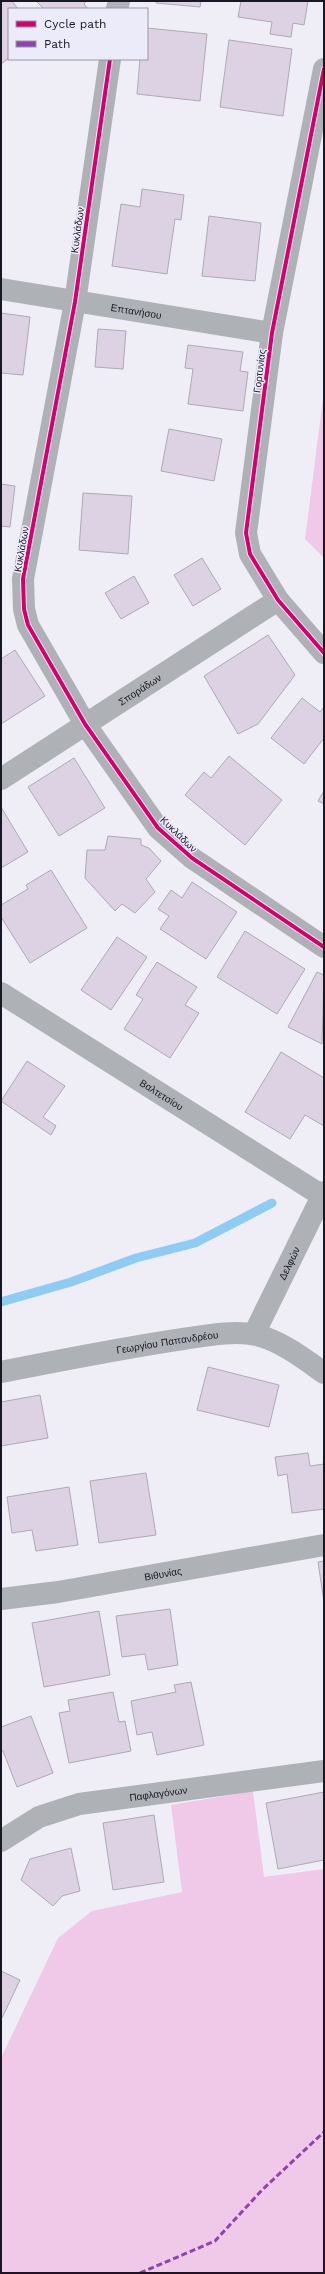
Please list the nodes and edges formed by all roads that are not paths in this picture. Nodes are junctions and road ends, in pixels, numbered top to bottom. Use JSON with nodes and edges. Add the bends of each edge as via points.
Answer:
{"nodes":[{"id":1,"x":110,"y":60,"type":"edge"},
{"id":2,"x":324,"y":70,"type":"edge"},
{"id":3,"x":1,"y":289,"type":"edge"},
{"id":4,"x":75,"y":302,"type":"junction"},
{"id":5,"x":272,"y":333,"type":"junction"},
{"id":6,"x":278,"y":600,"type":"junction"},
{"id":7,"x":324,"y":653,"type":"edge"},
{"id":8,"x":85,"y":724,"type":"junction"},
{"id":9,"x":1,"y":779,"type":"edge"},
{"id":10,"x":324,"y":947,"type":"edge"},
{"id":11,"x":1,"y":993,"type":"edge"},
{"id":12,"x":323,"y":1195,"type":"edge"},
{"id":13,"x":254,"y":1334,"type":"junction"},
{"id":14,"x":1,"y":1372,"type":"edge"},
{"id":15,"x":324,"y":1373,"type":"edge"},
{"id":16,"x":324,"y":1545,"type":"edge"},
{"id":17,"x":1,"y":1598,"type":"edge"},
{"id":18,"x":324,"y":1771,"type":"edge"},
{"id":19,"x":1,"y":1841,"type":"edge"}],
"edges":[{"from":1,"to":4,"type":"street","name":"Κυκλάδων"},
{"from":2,"to":5,"type":"street","name":"Γορτυνίας"},
{"from":3,"to":4,"type":"street","name":"Επτανήσου"},
{"from":4,"to":5,"type":"street","name":"Επτανήσου"},
{"from":4,"to":8,"type":"street","name":"Κυκλάδων","via":[[23,578],[24,609],[28,625]]},
{"from":5,"to":6,"type":"street","name":"Γορτυνίας","via":[[246,533],[250,554]]},
{"from":6,"to":7,"type":"street","name":"Γορτυνίας"},
{"from":6,"to":8,"type":"street","name":"Σποράδων"},
{"from":8,"to":9,"type":"street","name":"Σποράδων"},
{"from":8,"to":10,"type":"street","name":"Κυκλάδων","via":[[158,828],[192,858]]},
{"from":11,"to":12,"type":"street","name":"Βαλτετσίου"},
{"from":12,"to":13,"type":"street","name":"Δελφών"},
{"from":13,"to":14,"type":"street","name":"Γεωργίου Παπανδρέου","via":[[219,1334],[141,1345]]},
{"from":13,"to":15,"type":"street","name":"Γεωργίου Παπανδρέου","via":[[301,1356]]},
{"from":16,"to":17,"type":"street","name":"Βιθυνίας","via":[[58,1592]]},
{"from":18,"to":19,"type":"street","name":"Παφλαγόνων","via":[[79,1804],[39,1817]]}]}
